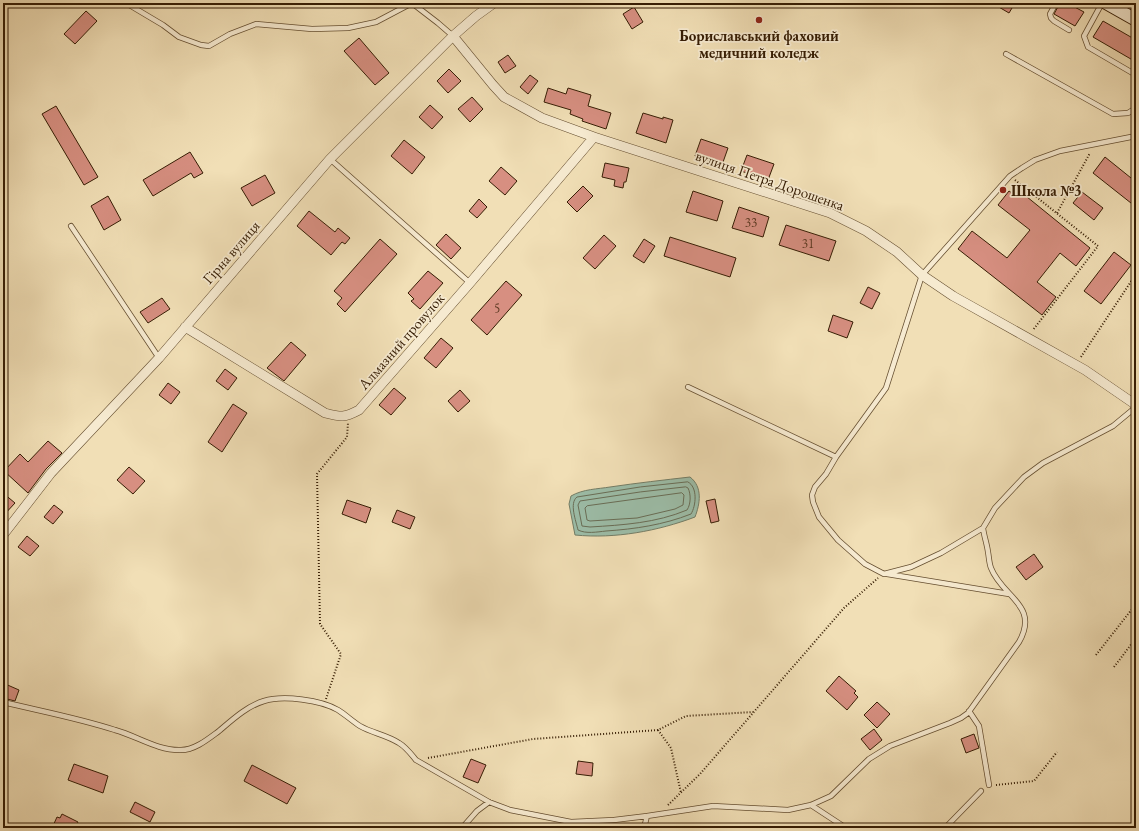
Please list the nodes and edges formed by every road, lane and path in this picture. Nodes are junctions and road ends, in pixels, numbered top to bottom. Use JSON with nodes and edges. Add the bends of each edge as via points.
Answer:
{"nodes":[{"id":1,"x":126,"y":3,"type":"edge"},
{"id":2,"x":412,"y":3,"type":"edge"},
{"id":3,"x":494,"y":3,"type":"edge"},
{"id":4,"x":1056,"y":3,"type":"edge"},
{"id":5,"x":1102,"y":3,"type":"edge"},
{"id":6,"x":1106,"y":3,"type":"edge"},
{"id":7,"x":1134,"y":18,"type":"edge"},
{"id":8,"x":1069,"y":30,"type":"dead end"},
{"id":9,"x":453,"y":36,"type":"junction"},
{"id":10,"x":1006,"y":54,"type":"dead end"},
{"id":11,"x":1136,"y":75,"type":"edge"},
{"id":12,"x":1136,"y":108,"type":"edge"},
{"id":13,"x":1136,"y":136,"type":"edge"},
{"id":14,"x":594,"y":137,"type":"junction"},
{"id":15,"x":1094,"y":144,"type":"junction"},
{"id":16,"x":330,"y":159,"type":"junction"},
{"id":17,"x":1010,"y":176,"type":"junction"},
{"id":18,"x":1057,"y":213,"type":"junction"},
{"id":19,"x":71,"y":226,"type":"dead end"},
{"id":20,"x":1136,"y":274,"type":"edge"},
{"id":21,"x":922,"y":275,"type":"junction"},
{"id":22,"x":470,"y":283,"type":"junction"},
{"id":23,"x":185,"y":327,"type":"junction"},
{"id":24,"x":1027,"y":338,"type":"junction"},
{"id":25,"x":159,"y":358,"type":"junction"},
{"id":26,"x":1076,"y":365,"type":"junction"},
{"id":27,"x":688,"y":387,"type":"dead end"},
{"id":28,"x":1136,"y":406,"type":"edge"},
{"id":29,"x":348,"y":416,"type":"junction"},
{"id":30,"x":836,"y":457,"type":"junction"},
{"id":31,"x":983,"y":528,"type":"junction"},
{"id":32,"x":3,"y":535,"type":"edge"},
{"id":33,"x":884,"y":574,"type":"junction"},
{"id":34,"x":1010,"y":594,"type":"junction"},
{"id":35,"x":1136,"y":604,"type":"edge"},
{"id":36,"x":1136,"y":638,"type":"edge"},
{"id":37,"x":1096,"y":655,"type":"dead end"},
{"id":38,"x":1114,"y":667,"type":"dead end"},
{"id":39,"x":3,"y":702,"type":"edge"},
{"id":40,"x":324,"y":704,"type":"junction"},
{"id":41,"x":970,"y":711,"type":"junction"},
{"id":42,"x":753,"y":712,"type":"junction"},
{"id":43,"x":658,"y":730,"type":"junction"},
{"id":44,"x":1057,"y":752,"type":"dead end"},
{"id":45,"x":416,"y":760,"type":"junction"},
{"id":46,"x":989,"y":785,"type":"joint"},
{"id":47,"x":981,"y":791,"type":"dead end"},
{"id":48,"x":681,"y":793,"type":"junction"},
{"id":49,"x":489,"y":802,"type":"junction"},
{"id":50,"x":811,"y":805,"type":"junction"},
{"id":51,"x":658,"y":814,"type":"junction"},
{"id":52,"x":647,"y":816,"type":"junction"},
{"id":53,"x":462,"y":828,"type":"edge"},
{"id":54,"x":644,"y":828,"type":"edge"},
{"id":55,"x":846,"y":828,"type":"edge"},
{"id":56,"x":945,"y":828,"type":"edge"}],
"edges":[{"from":1,"to":2,"type":"lane","via":[[179,37],[209,46],[256,24],[312,30],[348,28],[376,22]]},
{"from":2,"to":9,"type":"lane"},
{"from":3,"to":9,"type":"street","name":"Гірна вулиця"},
{"from":4,"to":8,"type":"lane","via":[[1050,14],[1051,18]]},
{"from":5,"to":11,"type":"lane","via":[[1084,36],[1088,47]]},
{"from":6,"to":7,"type":"street"},
{"from":9,"to":14,"type":"street","name":"вулиця Петра Дорошенка","via":[[504,97],[542,118]]},
{"from":9,"to":16,"type":"street","name":"Гірна вулиця"},
{"from":10,"to":12,"type":"lane","via":[[1113,114],[1128,113]]},
{"from":13,"to":15,"type":"lane"},
{"from":14,"to":21,"type":"street","name":"вулиця Петра Дорошенка","via":[[830,213],[866,231],[897,252]]},
{"from":14,"to":22,"type":"street","name":"Алмазний провулок"},
{"from":15,"to":17,"type":"lane","via":[[1060,151],[1035,160]]},
{"from":15,"to":18,"type":"path"},
{"from":16,"to":22,"type":"lane"},
{"from":16,"to":23,"type":"street","name":"Гірна вулиця"},
{"from":17,"to":18,"type":"path"},
{"from":17,"to":21,"type":"lane"},
{"from":18,"to":24,"type":"path","via":[[1098,246]]},
{"from":19,"to":25,"type":"lane"},
{"from":20,"to":26,"type":"path"},
{"from":21,"to":24,"type":"street","name":"вулиця Петра Дорошенка","via":[[953,296]]},
{"from":21,"to":30,"type":"lane","via":[[886,388]]},
{"from":22,"to":29,"type":"street","name":"Алмазний провулок","via":[[359,410]]},
{"from":23,"to":25,"type":"street","name":"Гірна вулиця"},
{"from":23,"to":29,"type":"street","via":[[325,414]]},
{"from":24,"to":26,"type":"street","name":"вулиця Петра Дорошенка"},
{"from":25,"to":32,"type":"street","name":"Гірна вулиця","via":[[51,473]]},
{"from":26,"to":28,"type":"street","name":"вулиця Петра Дорошенка"},
{"from":27,"to":30,"type":"lane"},
{"from":28,"to":31,"type":"lane","via":[[1113,426],[1030,472],[995,508]]},
{"from":29,"to":40,"type":"path","via":[[347,437],[317,474],[320,624],[341,654]]},
{"from":30,"to":33,"type":"lane","via":[[812,495],[819,517],[838,540],[865,564]]},
{"from":31,"to":33,"type":"lane","via":[[911,567]]},
{"from":31,"to":34,"type":"lane","via":[[990,567],[997,581]]},
{"from":33,"to":34,"type":"lane"},
{"from":33,"to":42,"type":"path","via":[[844,608]]},
{"from":34,"to":41,"type":"lane","via":[[1020,604],[1025,616],[1026,626],[1023,635]]},
{"from":35,"to":37,"type":"path"},
{"from":36,"to":38,"type":"path"},
{"from":39,"to":40,"type":"lane","via":[[78,719],[174,750],[196,746],[251,707],[264,701],[299,699]]},
{"from":40,"to":45,"type":"lane","via":[[338,710],[362,727],[398,742]]},
{"from":41,"to":46,"type":"lane","via":[[979,726]]},
{"from":41,"to":50,"type":"lane","via":[[962,718],[890,746],[869,759],[831,796]]},
{"from":42,"to":43,"type":"path","via":[[686,716]]},
{"from":42,"to":48,"type":"path"},
{"from":43,"to":45,"type":"path","via":[[533,739]]},
{"from":43,"to":48,"type":"path","via":[[671,748]]},
{"from":44,"to":46,"type":"path","via":[[1034,781]]},
{"from":45,"to":49,"type":"lane"},
{"from":47,"to":56,"type":"lane"},
{"from":48,"to":51,"type":"path"},
{"from":49,"to":52,"type":"lane","via":[[510,810],[571,822]]},
{"from":49,"to":53,"type":"lane"},
{"from":50,"to":51,"type":"lane","via":[[788,810],[713,806]]},
{"from":50,"to":55,"type":"lane"},
{"from":51,"to":52,"type":"lane"},
{"from":52,"to":54,"type":"lane"}]}
